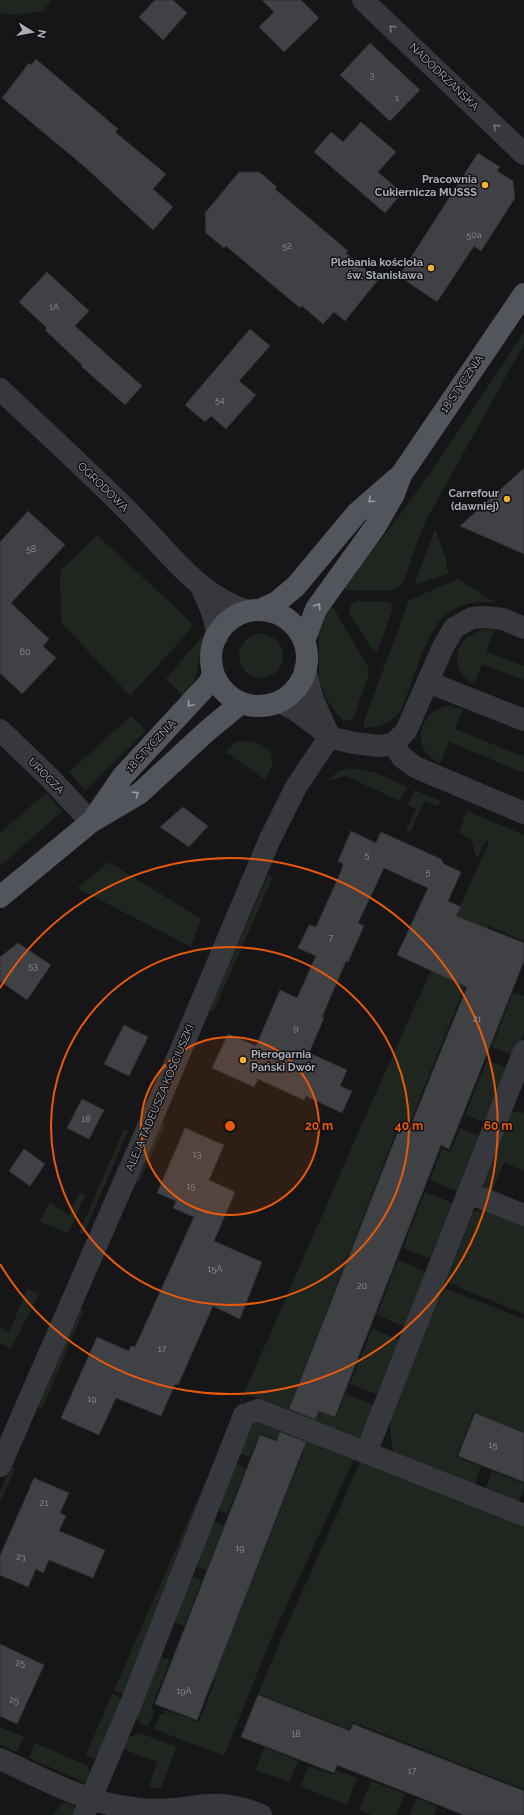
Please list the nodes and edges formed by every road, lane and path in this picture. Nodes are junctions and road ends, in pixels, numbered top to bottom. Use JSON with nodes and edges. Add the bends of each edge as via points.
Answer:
{"nodes":[{"id":1,"x":363,"y":0,"type":"edge"},
{"id":2,"x":524,"y":154,"type":"edge"},
{"id":3,"x":524,"y":294,"type":"edge"},
{"id":4,"x":0,"y":389,"type":"edge"},
{"id":5,"x":401,"y":474,"type":"junction"},
{"id":6,"x":202,"y":588,"type":"junction"},
{"id":7,"x":254,"y":610,"type":"junction"},
{"id":8,"x":524,"y":628,"type":"edge"},
{"id":9,"x":216,"y":637,"type":"junction"},
{"id":10,"x":304,"y":642,"type":"junction"},
{"id":11,"x":306,"y":670,"type":"junction"},
{"id":12,"x":213,"y":674,"type":"junction"},
{"id":13,"x":428,"y":682,"type":"junction"},
{"id":14,"x":279,"y":702,"type":"junction"},
{"id":15,"x":241,"y":703,"type":"junction"},
{"id":16,"x":524,"y":720,"type":"edge"},
{"id":17,"x":0,"y":730,"type":"edge"},
{"id":18,"x":330,"y":736,"type":"junction"},
{"id":19,"x":393,"y":744,"type":"junction"},
{"id":20,"x":524,"y":813,"type":"edge"},
{"id":21,"x":91,"y":822,"type":"junction"},
{"id":22,"x":0,"y":897,"type":"edge"},
{"id":23,"x":524,"y":1051,"type":"edge"},
{"id":24,"x":469,"y":1193,"type":"junction"},
{"id":25,"x":524,"y":1215,"type":"edge"},
{"id":26,"x":366,"y":1453,"type":"junction"},
{"id":27,"x":0,"y":1466,"type":"edge"},
{"id":28,"x":524,"y":1515,"type":"edge"},
{"id":29,"x":0,"y":1759,"type":"edge"},
{"id":30,"x":87,"y":1807,"type":"edge"},
{"id":31,"x":261,"y":1815,"type":"edge"}],
"edges":[{"from":2,"to":1,"type":"street","name":"NADODRZAŃSKA","one_way":true},
{"from":3,"to":5,"type":"main road","name":"18 STYCZNIA"},
{"from":4,"to":6,"type":"street","name":"OGRODOWA","via":[[130,512]]},
{"from":5,"to":7,"type":"main road","name":"18 STYCZNIA","one_way":true,"via":[[357,513],[296,586],[277,602]]},
{"from":10,"to":5,"type":"main road","name":"18 STYCZNIA","one_way":true,"via":[[316,609],[375,527],[394,494]]},
{"from":6,"to":7,"type":"street","name":"OGRODOWA","via":[[225,603]]},
{"from":6,"to":9,"type":"street","name":"OGRODOWA","via":[[215,620]]},
{"from":7,"to":9,"type":"main road","via":[[229,620]]},
{"from":7,"to":10,"type":"main road","via":[[271,611],[287,618],[299,631]]},
{"from":8,"to":13,"type":"street","via":[[503,619],[485,616],[466,621],[454,628]]},
{"from":9,"to":12,"type":"main road","via":[[211,658]]},
{"from":10,"to":11,"type":"main road"},
{"from":11,"to":14,"type":"main road","via":[[294,691]]},
{"from":11,"to":18,"type":"street","via":[[313,700]]},
{"from":12,"to":15,"type":"main road","via":[[224,691]]},
{"from":12,"to":21,"type":"main road","name":"18 STYCZNIA","one_way":true,"via":[[209,682],[123,776]]},
{"from":13,"to":16,"type":"street"},
{"from":13,"to":19,"type":"street","via":[[406,731]]},
{"from":14,"to":15,"type":"main road","via":[[264,706]]},
{"from":14,"to":18,"type":"street","via":[[294,709]]},
{"from":21,"to":15,"type":"main road","name":"18 STYCZNIA","one_way":true,"via":[[140,793]]},
{"from":17,"to":21,"type":"street","name":"UROCZA"},
{"from":18,"to":19,"type":"street","via":[[354,743],[379,746]]},
{"from":18,"to":27,"type":"street","name":"ALEJA TADEUSZA KOŚCIUSZKI","via":[[293,792],[270,838],[155,1111]]},
{"from":19,"to":20,"type":"street","via":[[402,757],[415,766]]},
{"from":21,"to":22,"type":"main road","name":"18 STYCZNIA"},
{"from":23,"to":24,"type":"street"},
{"from":24,"to":25,"type":"street"},
{"from":24,"to":26,"type":"street"},
{"from":26,"to":28,"type":"street"},
{"from":26,"to":30,"type":"street","via":[[258,1410],[244,1415]]},
{"from":29,"to":30,"type":"street"},
{"from":30,"to":31,"type":"street","via":[[174,1809],[223,1804]]}]}
